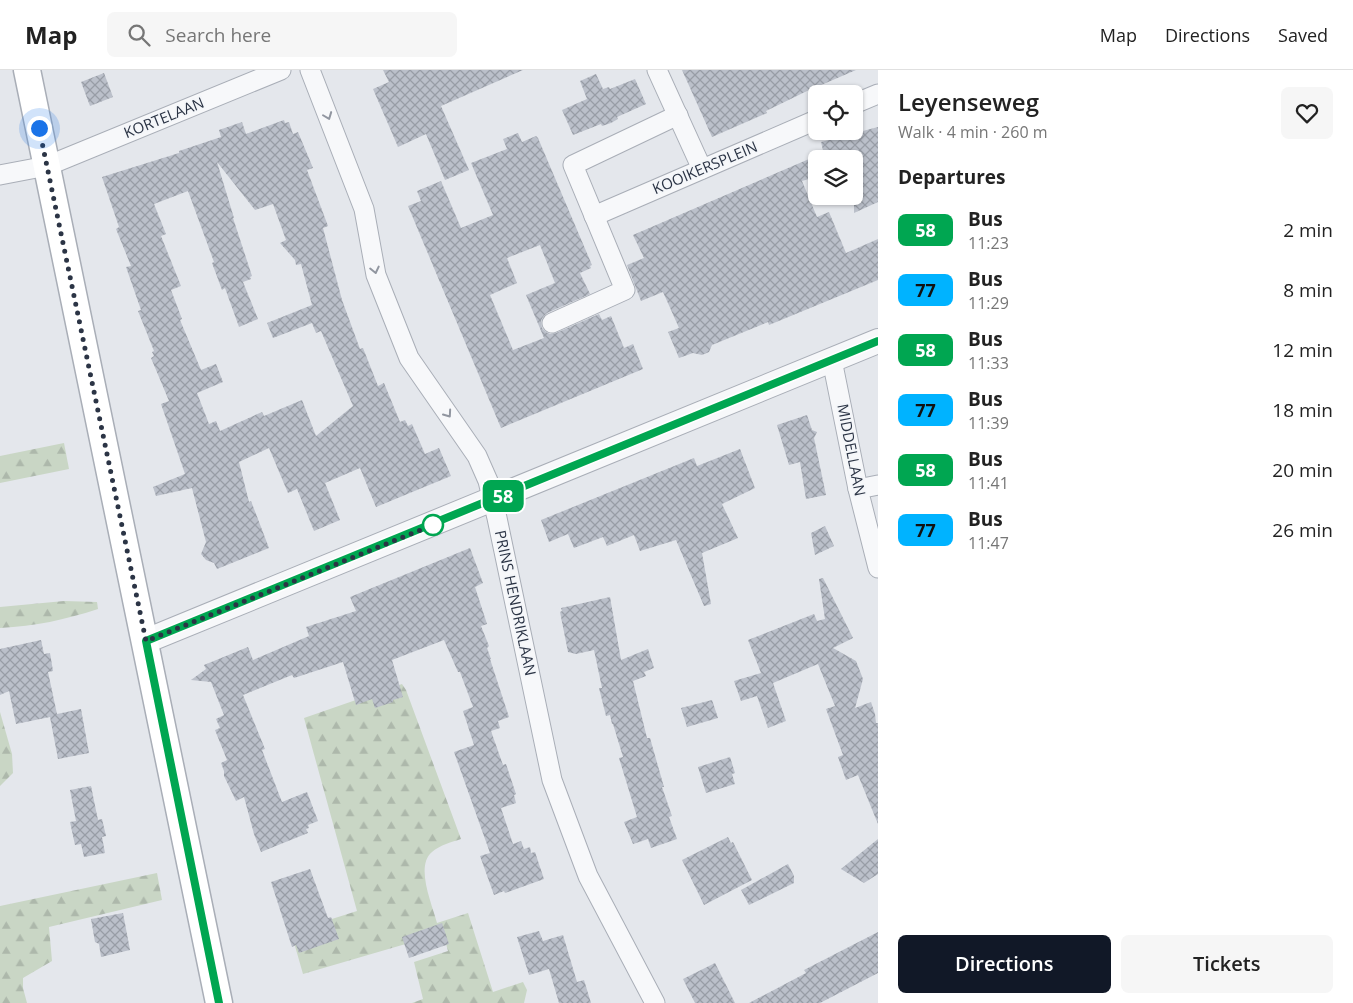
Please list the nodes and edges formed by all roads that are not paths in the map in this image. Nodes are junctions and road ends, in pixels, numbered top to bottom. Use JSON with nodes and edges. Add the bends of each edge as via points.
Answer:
{"nodes":[{"id":1,"x":27,"y":70,"type":"edge"},
{"id":2,"x":281,"y":70,"type":"edge"},
{"id":3,"x":310,"y":70,"type":"edge"},
{"id":4,"x":656,"y":70,"type":"edge"},
{"id":5,"x":878,"y":94,"type":"edge"},
{"id":6,"x":863,"y":100,"type":"edge"},
{"id":7,"x":678,"y":115,"type":"junction"},
{"id":8,"x":808,"y":123,"type":"edge"},
{"id":9,"x":47,"y":166,"type":"junction"},
{"id":10,"x":702,"y":169,"type":"junction"},
{"id":11,"x":0,"y":175,"type":"edge"},
{"id":12,"x":594,"y":216,"type":"junction"},
{"id":13,"x":552,"y":322,"type":"dead end"},
{"id":14,"x":878,"y":342,"type":"edge"},
{"id":15,"x":832,"y":360,"type":"junction"},
{"id":16,"x":878,"y":485,"type":"edge"},
{"id":17,"x":858,"y":489,"type":"junction"},
{"id":18,"x":490,"y":491,"type":"junction"},
{"id":19,"x":878,"y":568,"type":"edge"},
{"id":20,"x":146,"y":641,"type":"junction"},
{"id":21,"x":219,"y":1003,"type":"edge"},
{"id":22,"x":655,"y":1003,"type":"edge"}],
"edges":[{"from":1,"to":9,"type":"main road"},
{"from":2,"to":9,"type":"street","name":"KORTELAAN"},
{"from":3,"to":18,"type":"street","name":"PRINS HENDRIKLAAN","one_way":true,"via":[[364,209],[376,275],[409,358],[477,456]]},
{"from":4,"to":7,"type":"street"},
{"from":5,"to":6,"type":"street"},
{"from":7,"to":10,"type":"street"},
{"from":7,"to":12,"type":"street","via":[[572,165]]},
{"from":8,"to":10,"type":"street","name":"KOOIKERSPLEIN"},
{"from":9,"to":11,"type":"street","name":"KORTELAAN"},
{"from":9,"to":20,"type":"main road"},
{"from":10,"to":12,"type":"street","name":"KOOIKERSPLEIN"},
{"from":12,"to":13,"type":"street","via":[[625,290]]},
{"from":14,"to":15,"type":"street"},
{"from":15,"to":17,"type":"street","name":"MIDDELLAAN"},
{"from":15,"to":18,"type":"street"},
{"from":16,"to":17,"type":"street"},
{"from":17,"to":19,"type":"street","name":"MIDDELLAAN"},
{"from":18,"to":20,"type":"street"},
{"from":18,"to":22,"type":"street","name":"PRINS HENDRIKLAAN","via":[[552,780],[588,876]]},
{"from":20,"to":21,"type":"main road"}]}
